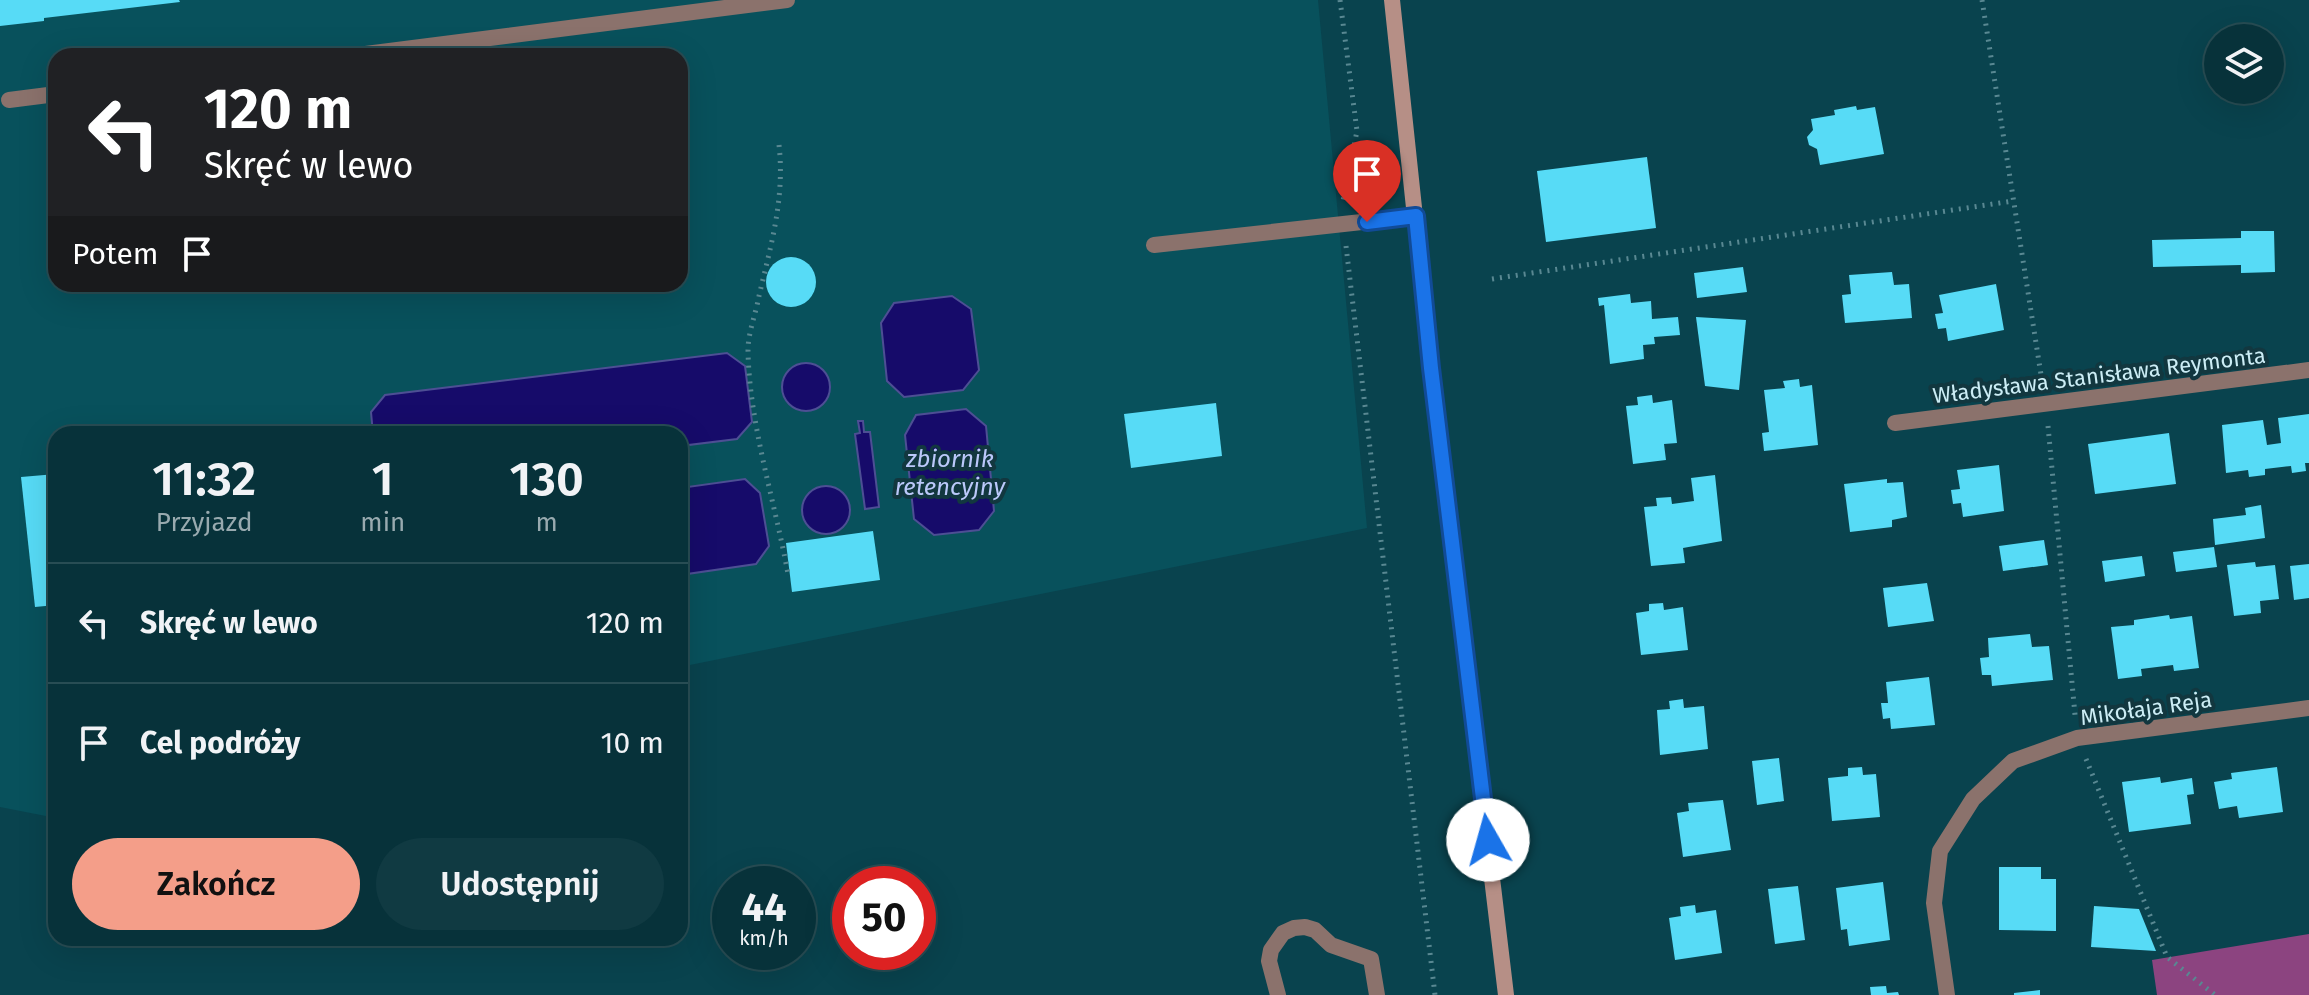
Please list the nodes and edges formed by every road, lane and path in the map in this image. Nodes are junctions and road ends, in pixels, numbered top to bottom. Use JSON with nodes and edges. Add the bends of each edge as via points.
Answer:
{"nodes":[{"id":1,"x":787,"y":0,"type":"edge"},
{"id":2,"x":1340,"y":0,"type":"edge"},
{"id":3,"x":1392,"y":0,"type":"edge"},
{"id":4,"x":1982,"y":0,"type":"edge"},
{"id":5,"x":412,"y":48,"type":"edge"},
{"id":6,"x":48,"y":95,"type":"edge"},
{"id":7,"x":9,"y":100,"type":"dead end"},
{"id":8,"x":779,"y":145,"type":"dead end"},
{"id":9,"x":2013,"y":201,"type":"junction"},
{"id":10,"x":1416,"y":216,"type":"junction"},
{"id":11,"x":1343,"y":224,"type":"junction"},
{"id":12,"x":1154,"y":245,"type":"dead end"},
{"id":13,"x":1492,"y":279,"type":"dead end"},
{"id":14,"x":2309,"y":370,"type":"edge"},
{"id":15,"x":2046,"y":404,"type":"junction"},
{"id":16,"x":1895,"y":423,"type":"dead end"},
{"id":17,"x":788,"y":574,"type":"dead end"},
{"id":18,"x":2309,"y":708,"type":"edge"},
{"id":19,"x":2077,"y":738,"type":"junction"},
{"id":20,"x":1278,"y":995,"type":"edge"},
{"id":21,"x":1377,"y":995,"type":"edge"},
{"id":22,"x":1435,"y":995,"type":"edge"},
{"id":23,"x":1506,"y":995,"type":"edge"},
{"id":24,"x":1947,"y":995,"type":"edge"},
{"id":25,"x":2215,"y":995,"type":"edge"}],
"edges":[{"from":1,"to":5,"type":"street"},
{"from":2,"to":11,"type":"path","via":[[1357,131],[1341,210]]},
{"from":3,"to":10,"type":"main road"},
{"from":4,"to":9,"type":"path"},
{"from":6,"to":7,"type":"street"},
{"from":8,"to":17,"type":"path","via":[[783,178],[748,348],[758,439]]},
{"from":9,"to":13,"type":"path"},
{"from":9,"to":15,"type":"path"},
{"from":10,"to":11,"type":"street"},
{"from":10,"to":23,"type":"main road"},
{"from":11,"to":12,"type":"street"},
{"from":11,"to":22,"type":"path"},
{"from":14,"to":15,"type":"street","name":"Władysława Stanisława Reymonta"},
{"from":15,"to":16,"type":"street","name":"Władysława Stanisława Reymonta"},
{"from":15,"to":19,"type":"path"},
{"from":18,"to":19,"type":"street","name":"Mikołaja Reja"},
{"from":19,"to":24,"type":"street","name":"Mikołaja Reja","via":[[2013,761],[1973,799],[1940,851],[1934,903]]},
{"from":19,"to":25,"type":"path","via":[[2167,957]]},
{"from":20,"to":21,"type":"street","via":[[1271,950],[1283,933],[1305,927],[1331,945],[1371,959]]}]}
